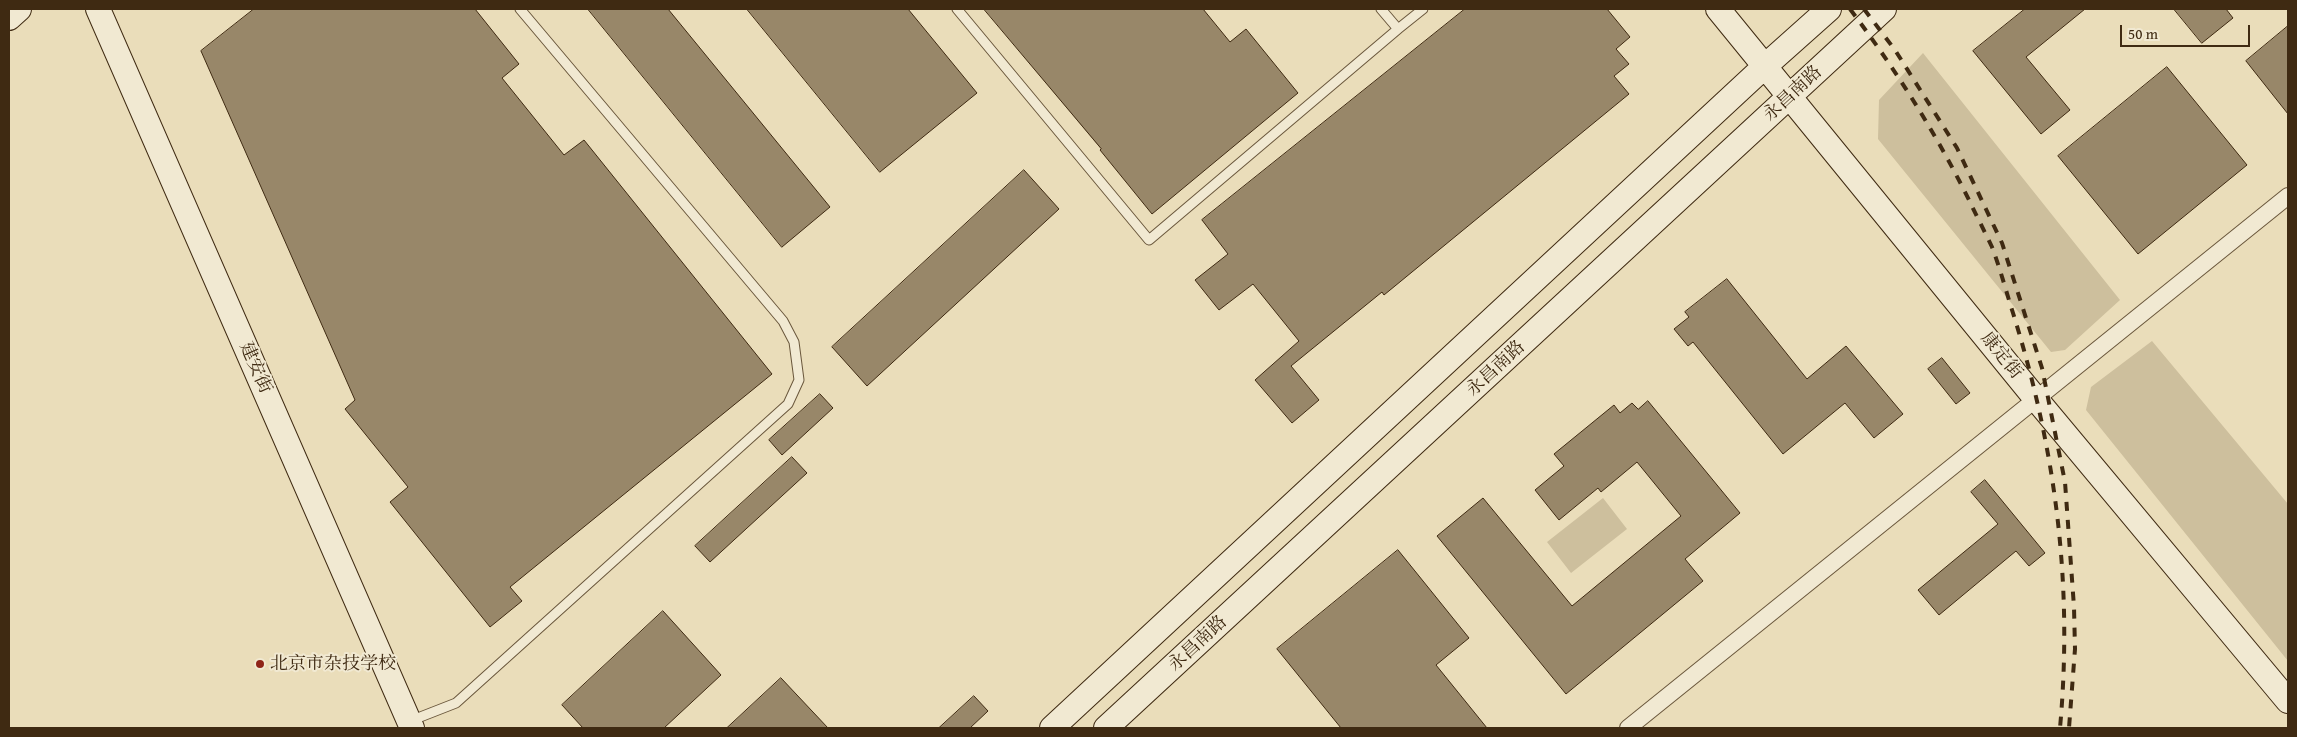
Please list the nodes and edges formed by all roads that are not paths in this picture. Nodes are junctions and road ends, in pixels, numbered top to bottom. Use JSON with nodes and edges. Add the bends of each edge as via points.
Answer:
{"nodes":[{"id":1,"x":19,"y":9,"type":"edge"},
{"id":2,"x":98,"y":9,"type":"edge"},
{"id":3,"x":520,"y":9,"type":"edge"},
{"id":4,"x":957,"y":9,"type":"edge"},
{"id":5,"x":1381,"y":9,"type":"edge"},
{"id":6,"x":1423,"y":9,"type":"edge"},
{"id":7,"x":1718,"y":9,"type":"edge"},
{"id":8,"x":1829,"y":9,"type":"edge"},
{"id":9,"x":1884,"y":9,"type":"edge"},
{"id":10,"x":9,"y":18,"type":"edge"},
{"id":11,"x":1398,"y":29,"type":"junction"},
{"id":12,"x":1764,"y":67,"type":"junction"},
{"id":13,"x":1790,"y":97,"type":"junction"},
{"id":14,"x":2288,"y":196,"type":"edge"},
{"id":15,"x":2036,"y":399,"type":"junction"},
{"id":16,"x":2288,"y":701,"type":"edge"},
{"id":17,"x":411,"y":725,"type":"edge"},
{"id":18,"x":1052,"y":728,"type":"edge"},
{"id":19,"x":1106,"y":728,"type":"edge"},
{"id":20,"x":1628,"y":728,"type":"edge"}],
"edges":[{"from":1,"to":10,"type":"street"},
{"from":2,"to":17,"type":"street","name":"建安街"},
{"from":3,"to":17,"type":"lane","via":[[783,321],[794,342],[798,380],[788,404],[456,703]]},
{"from":4,"to":11,"type":"lane","via":[[1149,240]]},
{"from":5,"to":11,"type":"lane"},
{"from":6,"to":11,"type":"lane"},
{"from":7,"to":12,"type":"street","name":"康定街"},
{"from":8,"to":12,"type":"street"},
{"from":9,"to":13,"type":"street","name":"永昌南路"},
{"from":12,"to":13,"type":"street","name":"康定街"},
{"from":12,"to":18,"type":"street"},
{"from":13,"to":15,"type":"street","name":"康定街"},
{"from":13,"to":19,"type":"street","name":"永昌南路"},
{"from":14,"to":15,"type":"street"},
{"from":15,"to":16,"type":"street","name":"康定街"},
{"from":15,"to":20,"type":"street"}]}
